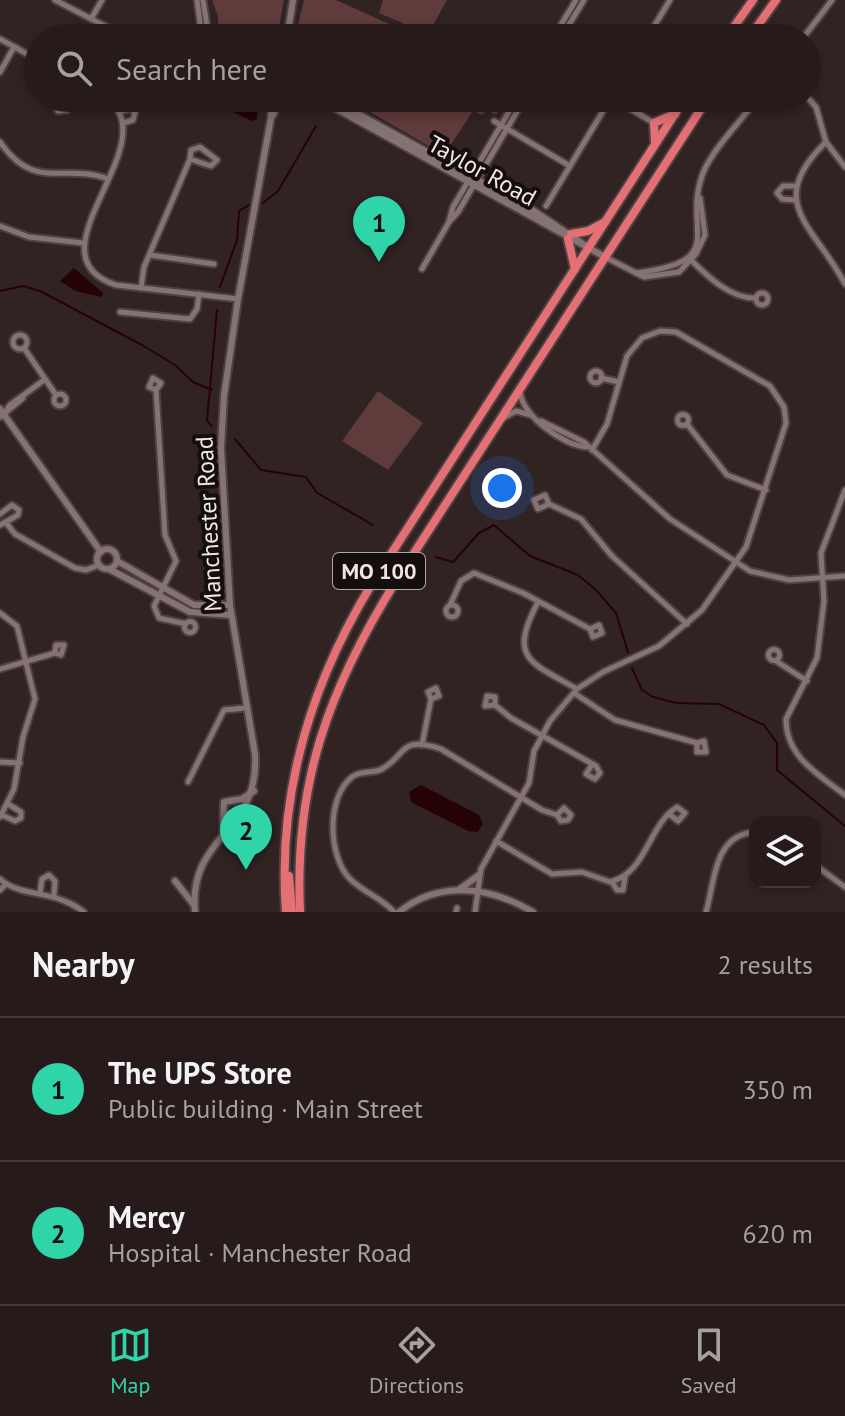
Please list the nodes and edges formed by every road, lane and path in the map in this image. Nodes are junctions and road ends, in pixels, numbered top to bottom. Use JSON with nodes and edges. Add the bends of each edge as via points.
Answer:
{"nodes":[{"id":1,"x":55,"y":0,"type":"edge"},
{"id":2,"x":102,"y":0,"type":"edge"},
{"id":3,"x":200,"y":0,"type":"edge"},
{"id":4,"x":293,"y":0,"type":"edge"},
{"id":5,"x":576,"y":0,"type":"edge"},
{"id":6,"x":584,"y":0,"type":"edge"},
{"id":7,"x":670,"y":0,"type":"edge"},
{"id":8,"x":753,"y":0,"type":"edge"},
{"id":9,"x":776,"y":0,"type":"edge"},
{"id":10,"x":832,"y":0,"type":"edge"},
{"id":11,"x":91,"y":19,"type":"junction"},
{"id":12,"x":201,"y":19,"type":"junction"},
{"id":13,"x":101,"y":24,"type":"edge"},
{"id":14,"x":201,"y":24,"type":"edge"},
{"id":15,"x":203,"y":24,"type":"edge"},
{"id":16,"x":289,"y":24,"type":"edge"},
{"id":17,"x":561,"y":24,"type":"edge"},
{"id":18,"x":569,"y":24,"type":"edge"},
{"id":19,"x":655,"y":24,"type":"edge"},
{"id":20,"x":736,"y":24,"type":"edge"},
{"id":21,"x":759,"y":24,"type":"edge"},
{"id":22,"x":814,"y":24,"type":"edge"},
{"id":23,"x":0,"y":39,"type":"edge"},
{"id":24,"x":14,"y":47,"type":"junction"},
{"id":25,"x":24,"y":52,"type":"edge"},
{"id":26,"x":0,"y":72,"type":"edge"},
{"id":27,"x":119,"y":112,"type":"edge"},
{"id":28,"x":134,"y":112,"type":"edge"},
{"id":29,"x":271,"y":112,"type":"edge"},
{"id":30,"x":274,"y":112,"type":"edge"},
{"id":31,"x":343,"y":112,"type":"edge"},
{"id":32,"x":353,"y":112,"type":"edge"},
{"id":33,"x":510,"y":112,"type":"edge"},
{"id":34,"x":514,"y":112,"type":"edge"},
{"id":35,"x":602,"y":112,"type":"edge"},
{"id":36,"x":638,"y":112,"type":"edge"},
{"id":37,"x":699,"y":112,"type":"edge"},
{"id":38,"x":748,"y":112,"type":"edge"},
{"id":39,"x":817,"y":112,"type":"edge"},
{"id":40,"x":675,"y":113,"type":"joint"},
{"id":41,"x":271,"y":118,"type":"junction"},
{"id":42,"x":494,"y":121,"type":"dead end"},
{"id":43,"x":123,"y":123,"type":"junction"},
{"id":44,"x":654,"y":123,"type":"junction"},
{"id":45,"x":503,"y":127,"type":"junction"},
{"id":46,"x":0,"y":142,"type":"edge"},
{"id":47,"x":826,"y":142,"type":"junction"},
{"id":48,"x":655,"y":144,"type":"junction"},
{"id":49,"x":190,"y":159,"type":"junction"},
{"id":50,"x":570,"y":166,"type":"junction"},
{"id":51,"x":845,"y":167,"type":"edge"},
{"id":52,"x":108,"y":179,"type":"junction"},
{"id":53,"x":471,"y":181,"type":"junction"},
{"id":54,"x":795,"y":186,"type":"junction"},
{"id":55,"x":795,"y":200,"type":"junction"},
{"id":56,"x":546,"y":206,"type":"junction"},
{"id":57,"x":533,"y":210,"type":"junction"},
{"id":58,"x":549,"y":220,"type":"junction"},
{"id":59,"x":605,"y":222,"type":"junction"},
{"id":60,"x":0,"y":226,"type":"edge"},
{"id":61,"x":570,"y":236,"type":"junction"},
{"id":62,"x":83,"y":243,"type":"junction"},
{"id":63,"x":589,"y":248,"type":"junction"},
{"id":64,"x":150,"y":255,"type":"junction"},
{"id":65,"x":605,"y":257,"type":"junction"},
{"id":66,"x":689,"y":259,"type":"junction"},
{"id":67,"x":214,"y":264,"type":"dead end"},
{"id":68,"x":422,"y":269,"type":"dead end"},
{"id":69,"x":575,"y":269,"type":"junction"},
{"id":70,"x":845,"y":284,"type":"edge"},
{"id":71,"x":141,"y":288,"type":"junction"},
{"id":72,"x":199,"y":294,"type":"junction"},
{"id":73,"x":756,"y":298,"type":"dead end"},
{"id":74,"x":238,"y":299,"type":"junction"},
{"id":75,"x":120,"y":312,"type":"dead end"},
{"id":76,"x":24,"y":348,"type":"dead end"},
{"id":77,"x":601,"y":378,"type":"dead end"},
{"id":78,"x":44,"y":380,"type":"junction"},
{"id":79,"x":619,"y":382,"type":"junction"},
{"id":80,"x":520,"y":389,"type":"junction"},
{"id":81,"x":156,"y":390,"type":"dead end"},
{"id":82,"x":56,"y":395,"type":"dead end"},
{"id":83,"x":1,"y":415,"type":"edge"},
{"id":84,"x":532,"y":415,"type":"junction"},
{"id":85,"x":502,"y":418,"type":"junction"},
{"id":86,"x":687,"y":424,"type":"dead end"},
{"id":87,"x":590,"y":448,"type":"junction"},
{"id":88,"x":766,"y":490,"type":"junction"},
{"id":89,"x":845,"y":490,"type":"edge"},
{"id":90,"x":549,"y":504,"type":"dead end"},
{"id":91,"x":0,"y":514,"type":"edge"},
{"id":92,"x":3,"y":525,"type":"edge"},
{"id":93,"x":101,"y":552,"type":"junction"},
{"id":94,"x":117,"y":561,"type":"junction"},
{"id":95,"x":735,"y":564,"type":"junction"},
{"id":96,"x":99,"y":565,"type":"junction"},
{"id":97,"x":109,"y":569,"type":"junction"},
{"id":98,"x":845,"y":576,"type":"edge"},
{"id":99,"x":821,"y":578,"type":"junction"},
{"id":100,"x":164,"y":589,"type":"junction"},
{"id":101,"x":159,"y":596,"type":"junction"},
{"id":102,"x":538,"y":602,"type":"junction"},
{"id":103,"x":230,"y":605,"type":"junction"},
{"id":104,"x":450,"y":605,"type":"dead end"},
{"id":105,"x":0,"y":613,"type":"edge"},
{"id":106,"x":231,"y":615,"type":"junction"},
{"id":107,"x":186,"y":624,"type":"dead end"},
{"id":108,"x":687,"y":624,"type":"junction"},
{"id":109,"x":590,"y":629,"type":"dead end"},
{"id":110,"x":55,"y":653,"type":"dead end"},
{"id":111,"x":776,"y":661,"type":"dead end"},
{"id":112,"x":26,"y":663,"type":"junction"},
{"id":113,"x":0,"y":669,"type":"edge"},
{"id":114,"x":807,"y":681,"type":"junction"},
{"id":115,"x":576,"y":691,"type":"junction"},
{"id":116,"x":431,"y":699,"type":"dead end"},
{"id":117,"x":495,"y":705,"type":"dead end"},
{"id":118,"x":245,"y":708,"type":"junction"},
{"id":119,"x":542,"y":736,"type":"junction"},
{"id":120,"x":697,"y":743,"type":"dead end"},
{"id":121,"x":422,"y":745,"type":"junction"},
{"id":122,"x":0,"y":762,"type":"edge"},
{"id":123,"x":20,"y":763,"type":"junction"},
{"id":124,"x":591,"y":766,"type":"dead end"},
{"id":125,"x":188,"y":782,"type":"dead end"},
{"id":126,"x":254,"y":791,"type":"junction"},
{"id":127,"x":845,"y":795,"type":"edge"},
{"id":128,"x":521,"y":798,"type":"junction"},
{"id":129,"x":8,"y":804,"type":"junction"},
{"id":130,"x":669,"y":814,"type":"dead end"},
{"id":131,"x":557,"y":815,"type":"dead end"},
{"id":132,"x":1,"y":816,"type":"edge"},
{"id":133,"x":749,"y":834,"type":"edge"},
{"id":134,"x":223,"y":835,"type":"junction"},
{"id":135,"x":496,"y":841,"type":"junction"},
{"id":136,"x":285,"y":847,"type":"junction"},
{"id":137,"x":821,"y":869,"type":"edge"},
{"id":138,"x":479,"y":875,"type":"junction"},
{"id":139,"x":625,"y":877,"type":"junction"},
{"id":140,"x":0,"y":879,"type":"edge"},
{"id":141,"x":175,"y":881,"type":"dead end"},
{"id":142,"x":612,"y":882,"type":"junction"},
{"id":143,"x":6,"y":884,"type":"junction"},
{"id":144,"x":845,"y":887,"type":"edge"},
{"id":145,"x":0,"y":890,"type":"edge"},
{"id":146,"x":458,"y":890,"type":"junction"},
{"id":147,"x":477,"y":891,"type":"junction"},
{"id":148,"x":40,"y":892,"type":"junction"},
{"id":149,"x":54,"y":895,"type":"junction"},
{"id":150,"x":194,"y":908,"type":"edge"},
{"id":151,"x":84,"y":912,"type":"edge"},
{"id":152,"x":286,"y":912,"type":"edge"},
{"id":153,"x":292,"y":912,"type":"edge"},
{"id":154,"x":300,"y":912,"type":"edge"},
{"id":155,"x":397,"y":912,"type":"edge"},
{"id":156,"x":475,"y":912,"type":"edge"},
{"id":157,"x":533,"y":912,"type":"edge"},
{"id":158,"x":706,"y":912,"type":"edge"}],
"edges":[{"from":1,"to":11,"type":"street"},
{"from":2,"to":11,"type":"street"},
{"from":3,"to":12,"type":"street"},
{"from":4,"to":16,"type":"street"},
{"from":5,"to":17,"type":"street"},
{"from":6,"to":18,"type":"street"},
{"from":7,"to":19,"type":"street"},
{"from":8,"to":20,"type":"highway"},
{"from":9,"to":21,"type":"highway"},
{"from":10,"to":22,"type":"street"},
{"from":11,"to":13,"type":"street"},
{"from":12,"to":14,"type":"street"},
{"from":12,"to":15,"type":"street"},
{"from":23,"to":24,"type":"street"},
{"from":24,"to":25,"type":"street"},
{"from":24,"to":26,"type":"street"},
{"from":27,"to":43,"type":"street"},
{"from":28,"to":43,"type":"street","via":[[133,120]]},
{"from":29,"to":41,"type":"street","name":"Manchester Road"},
{"from":30,"to":41,"type":"street","name":"Manchester Road"},
{"from":31,"to":53,"type":"street","name":"Taylor Road"},
{"from":32,"to":53,"type":"street","name":"Taylor Road"},
{"from":33,"to":45,"type":"street"},
{"from":34,"to":45,"type":"street"},
{"from":35,"to":50,"type":"street"},
{"from":36,"to":44,"type":"street"},
{"from":37,"to":65,"type":"highway","number":"MO 100"},
{"from":38,"to":66,"type":"street","via":[[708,165],[699,193],[699,235]]},
{"from":39,"to":47,"type":"street"},
{"from":40,"to":44,"type":"highway"},
{"from":40,"to":48,"type":"highway","number":"MO 100"},
{"from":41,"to":74,"type":"street","name":"Manchester Road"},
{"from":42,"to":45,"type":"street"},
{"from":43,"to":52,"type":"street"},
{"from":44,"to":48,"type":"highway"},
{"from":45,"to":50,"type":"street"},
{"from":45,"to":53,"type":"street"},
{"from":46,"to":52,"type":"street","via":[[18,162],[43,174],[85,173]]},
{"from":47,"to":51,"type":"street"},
{"from":47,"to":54,"type":"street"},
{"from":48,"to":59,"type":"highway","number":"MO 100"},
{"from":49,"to":49,"type":"street","via":[[198,146],[217,160],[209,166]]},
{"from":49,"to":64,"type":"street"},
{"from":50,"to":56,"type":"street"},
{"from":52,"to":62,"type":"street"},
{"from":53,"to":57,"type":"street","name":"Taylor Road"},
{"from":53,"to":61,"type":"street","name":"Taylor Road"},
{"from":53,"to":68,"type":"street"},
{"from":54,"to":55,"type":"street"},
{"from":54,"to":55,"type":"street","via":[[783,186],[777,193]]},
{"from":55,"to":70,"type":"street","via":[[804,224]]},
{"from":56,"to":57,"type":"street"},
{"from":56,"to":58,"type":"street"},
{"from":57,"to":58,"type":"street","name":"Taylor Road"},
{"from":58,"to":61,"type":"street","name":"Taylor Road"},
{"from":59,"to":61,"type":"highway"},
{"from":59,"to":63,"type":"highway","number":"MO 100"},
{"from":60,"to":62,"type":"street","via":[[29,237]]},
{"from":61,"to":63,"type":"street","name":"Taylor Road"},
{"from":61,"to":69,"type":"highway"},
{"from":62,"to":71,"type":"street","via":[[98,276]]},
{"from":63,"to":65,"type":"street","name":"Taylor Road"},
{"from":63,"to":69,"type":"highway","number":"MO 100"},
{"from":64,"to":67,"type":"street"},
{"from":64,"to":71,"type":"street"},
{"from":65,"to":66,"type":"street","name":"Taylor Road","via":[[636,273],[666,270]]},
{"from":65,"to":80,"type":"highway","number":"MO 100"},
{"from":66,"to":73,"type":"street","via":[[707,277]]},
{"from":69,"to":136,"type":"highway","number":"MO 100","via":[[346,628],[305,726]]},
{"from":71,"to":72,"type":"street"},
{"from":72,"to":74,"type":"street"},
{"from":72,"to":75,"type":"street","via":[[190,319]]},
{"from":74,"to":103,"type":"street","name":"Manchester Road","via":[[221,448]]},
{"from":76,"to":78,"type":"street"},
{"from":77,"to":79,"type":"street"},
{"from":78,"to":82,"type":"street"},
{"from":78,"to":83,"type":"street"},
{"from":79,"to":87,"type":"street","via":[[607,424]]},
{"from":79,"to":88,"type":"street","via":[[632,348],[647,335],[667,331],[778,395],[786,423]]},
{"from":80,"to":84,"type":"street","via":[[521,402]]},
{"from":80,"to":85,"type":"highway","number":"MO 100"},
{"from":81,"to":100,"type":"street","via":[[165,535],[176,561]]},
{"from":83,"to":93,"type":"street"},
{"from":84,"to":85,"type":"street","via":[[516,411]]},
{"from":84,"to":87,"type":"street","via":[[564,438]]},
{"from":85,"to":154,"type":"highway","number":"MO 100","via":[[374,617],[338,687],[322,729],[306,801]]},
{"from":86,"to":88,"type":"street","via":[[727,475]]},
{"from":87,"to":95,"type":"street","via":[[670,519]]},
{"from":88,"to":95,"type":"street","via":[[751,537]]},
{"from":89,"to":99,"type":"street","via":[[821,553]]},
{"from":90,"to":108,"type":"street","via":[[581,519],[612,556]]},
{"from":91,"to":92,"type":"street","via":[[12,505],[18,507],[19,514]]},
{"from":92,"to":96,"type":"street","via":[[75,568]]},
{"from":93,"to":94,"type":"street","via":[[113,551]]},
{"from":93,"to":96,"type":"street"},
{"from":94,"to":97,"type":"street"},
{"from":94,"to":100,"type":"street"},
{"from":95,"to":99,"type":"street","via":[[766,577]]},
{"from":95,"to":108,"type":"street"},
{"from":96,"to":97,"type":"street"},
{"from":97,"to":101,"type":"street"},
{"from":98,"to":99,"type":"street"},
{"from":99,"to":114,"type":"street","via":[[818,652]]},
{"from":100,"to":101,"type":"street"},
{"from":100,"to":103,"type":"street","via":[[194,605]]},
{"from":101,"to":106,"type":"street","via":[[190,612]]},
{"from":101,"to":107,"type":"street","via":[[157,615]]},
{"from":102,"to":104,"type":"street","via":[[474,573],[461,581]]},
{"from":102,"to":109,"type":"street"},
{"from":102,"to":115,"type":"street","via":[[523,630],[526,652],[540,668]]},
{"from":103,"to":106,"type":"street","name":"Manchester Road"},
{"from":105,"to":112,"type":"street","via":[[17,626]]},
{"from":106,"to":118,"type":"street","name":"Manchester Road"},
{"from":108,"to":115,"type":"street","via":[[651,651],[603,672]]},
{"from":110,"to":112,"type":"street"},
{"from":111,"to":114,"type":"street"},
{"from":112,"to":113,"type":"street"},
{"from":112,"to":123,"type":"street","via":[[35,704]]},
{"from":114,"to":127,"type":"street","via":[[786,719],[788,737],[800,758]]},
{"from":115,"to":119,"type":"street"},
{"from":115,"to":120,"type":"street","via":[[615,720]]},
{"from":116,"to":121,"type":"street"},
{"from":117,"to":119,"type":"street"},
{"from":118,"to":125,"type":"street","via":[[224,710]]},
{"from":118,"to":126,"type":"street","name":"Manchester Road","via":[[255,754]]},
{"from":119,"to":124,"type":"street"},
{"from":119,"to":128,"type":"street"},
{"from":121,"to":128,"type":"street","via":[[441,749]]},
{"from":121,"to":155,"type":"street","via":[[399,751],[384,768],[351,778],[332,829],[343,872]]},
{"from":122,"to":123,"type":"street"},
{"from":123,"to":129,"type":"street"},
{"from":126,"to":134,"type":"street","via":[[243,814]]},
{"from":126,"to":134,"type":"street","via":[[224,802]]},
{"from":128,"to":131,"type":"street"},
{"from":128,"to":135,"type":"street"},
{"from":129,"to":132,"type":"street"},
{"from":129,"to":132,"type":"street","via":[[21,818]]},
{"from":130,"to":139,"type":"street"},
{"from":133,"to":158,"type":"street","via":[[734,839],[718,858]]},
{"from":134,"to":150,"type":"street","via":[[198,872]]},
{"from":135,"to":138,"type":"street"},
{"from":135,"to":142,"type":"street","via":[[552,874],[582,872]]},
{"from":136,"to":152,"type":"highway","number":"MO 100"},
{"from":136,"to":153,"type":"highway"},
{"from":137,"to":144,"type":"street"},
{"from":138,"to":146,"type":"street"},
{"from":138,"to":147,"type":"street"},
{"from":139,"to":142,"type":"street"},
{"from":139,"to":142,"type":"street","via":[[623,890]]},
{"from":140,"to":143,"type":"street"},
{"from":141,"to":150,"type":"street"},
{"from":143,"to":145,"type":"street"},
{"from":143,"to":148,"type":"street"},
{"from":146,"to":147,"type":"street"},
{"from":146,"to":155,"type":"street","via":[[427,895]]},
{"from":147,"to":156,"type":"street"},
{"from":147,"to":157,"type":"street"},
{"from":148,"to":149,"type":"street"},
{"from":148,"to":149,"type":"street","via":[[42,879],[49,875],[55,881]]},
{"from":149,"to":151,"type":"street"}]}
